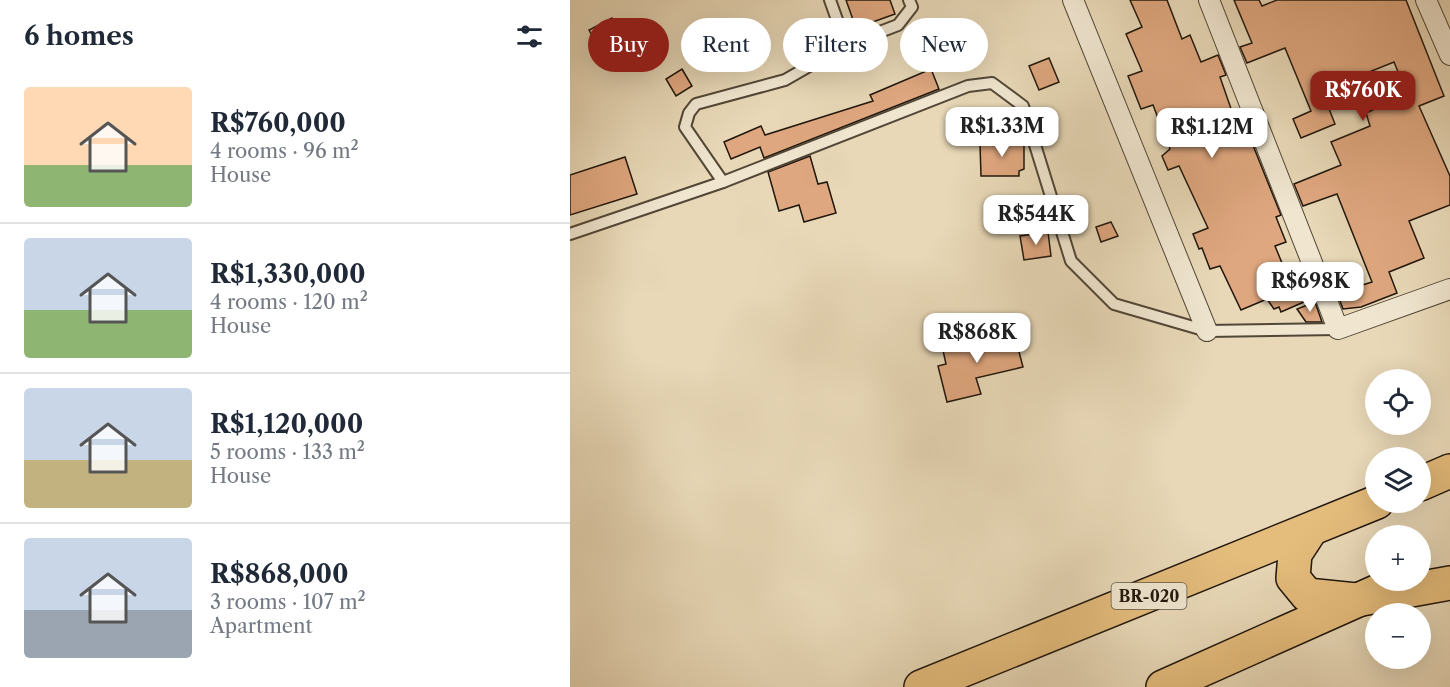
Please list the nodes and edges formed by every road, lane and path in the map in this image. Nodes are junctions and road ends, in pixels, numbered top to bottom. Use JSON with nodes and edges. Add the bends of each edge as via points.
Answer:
{"nodes":[{"id":1,"x":830,"y":0,"type":"edge"},
{"id":2,"x":909,"y":0,"type":"edge"},
{"id":3,"x":1073,"y":0,"type":"edge"},
{"id":4,"x":1209,"y":0,"type":"edge"},
{"id":5,"x":1426,"y":0,"type":"edge"},
{"id":6,"x":836,"y":18,"type":"edge"},
{"id":7,"x":888,"y":29,"type":"edge"},
{"id":8,"x":1450,"y":55,"type":"edge"},
{"id":9,"x":798,"y":72,"type":"edge"},
{"id":10,"x":723,"y":182,"type":"junction"},
{"id":11,"x":570,"y":234,"type":"edge"},
{"id":12,"x":1450,"y":289,"type":"edge"},
{"id":13,"x":1338,"y":329,"type":"junction"},
{"id":14,"x":1207,"y":332,"type":"junction"},
{"id":15,"x":1450,"y":471,"type":"edge"},
{"id":16,"x":1431,"y":479,"type":"edge"},
{"id":17,"x":1365,"y":507,"type":"edge"},
{"id":18,"x":1310,"y":531,"type":"junction"},
{"id":19,"x":1450,"y":560,"type":"edge"},
{"id":20,"x":1431,"y":568,"type":"edge"},
{"id":21,"x":1450,"y":583,"type":"edge"},
{"id":22,"x":1377,"y":591,"type":"edge"},
{"id":23,"x":1356,"y":600,"type":"junction"},
{"id":24,"x":921,"y":687,"type":"edge"},
{"id":25,"x":1163,"y":687,"type":"edge"}],
"edges":[{"from":1,"to":6,"type":"lane"},
{"from":2,"to":7,"type":"lane","via":[[912,7],[898,25]]},
{"from":3,"to":14,"type":"street"},
{"from":4,"to":13,"type":"street"},
{"from":5,"to":8,"type":"street"},
{"from":9,"to":10,"type":"lane","via":[[784,80],[696,104],[688,112],[686,127]]},
{"from":10,"to":11,"type":"lane"},
{"from":10,"to":14,"type":"lane","via":[[968,86],[992,82],[1023,106],[1071,261],[1114,304]]},
{"from":12,"to":13,"type":"street"},
{"from":13,"to":14,"type":"lane"},
{"from":15,"to":16,"type":"highway"},
{"from":17,"to":18,"type":"highway","number":"BR-020"},
{"from":18,"to":23,"type":"highway","via":[[1295,554],[1293,578],[1307,595]]},
{"from":18,"to":24,"type":"highway","number":"BR-020"},
{"from":19,"to":20,"type":"highway"},
{"from":21,"to":23,"type":"highway"},
{"from":22,"to":23,"type":"highway"},
{"from":23,"to":25,"type":"highway"}]}
